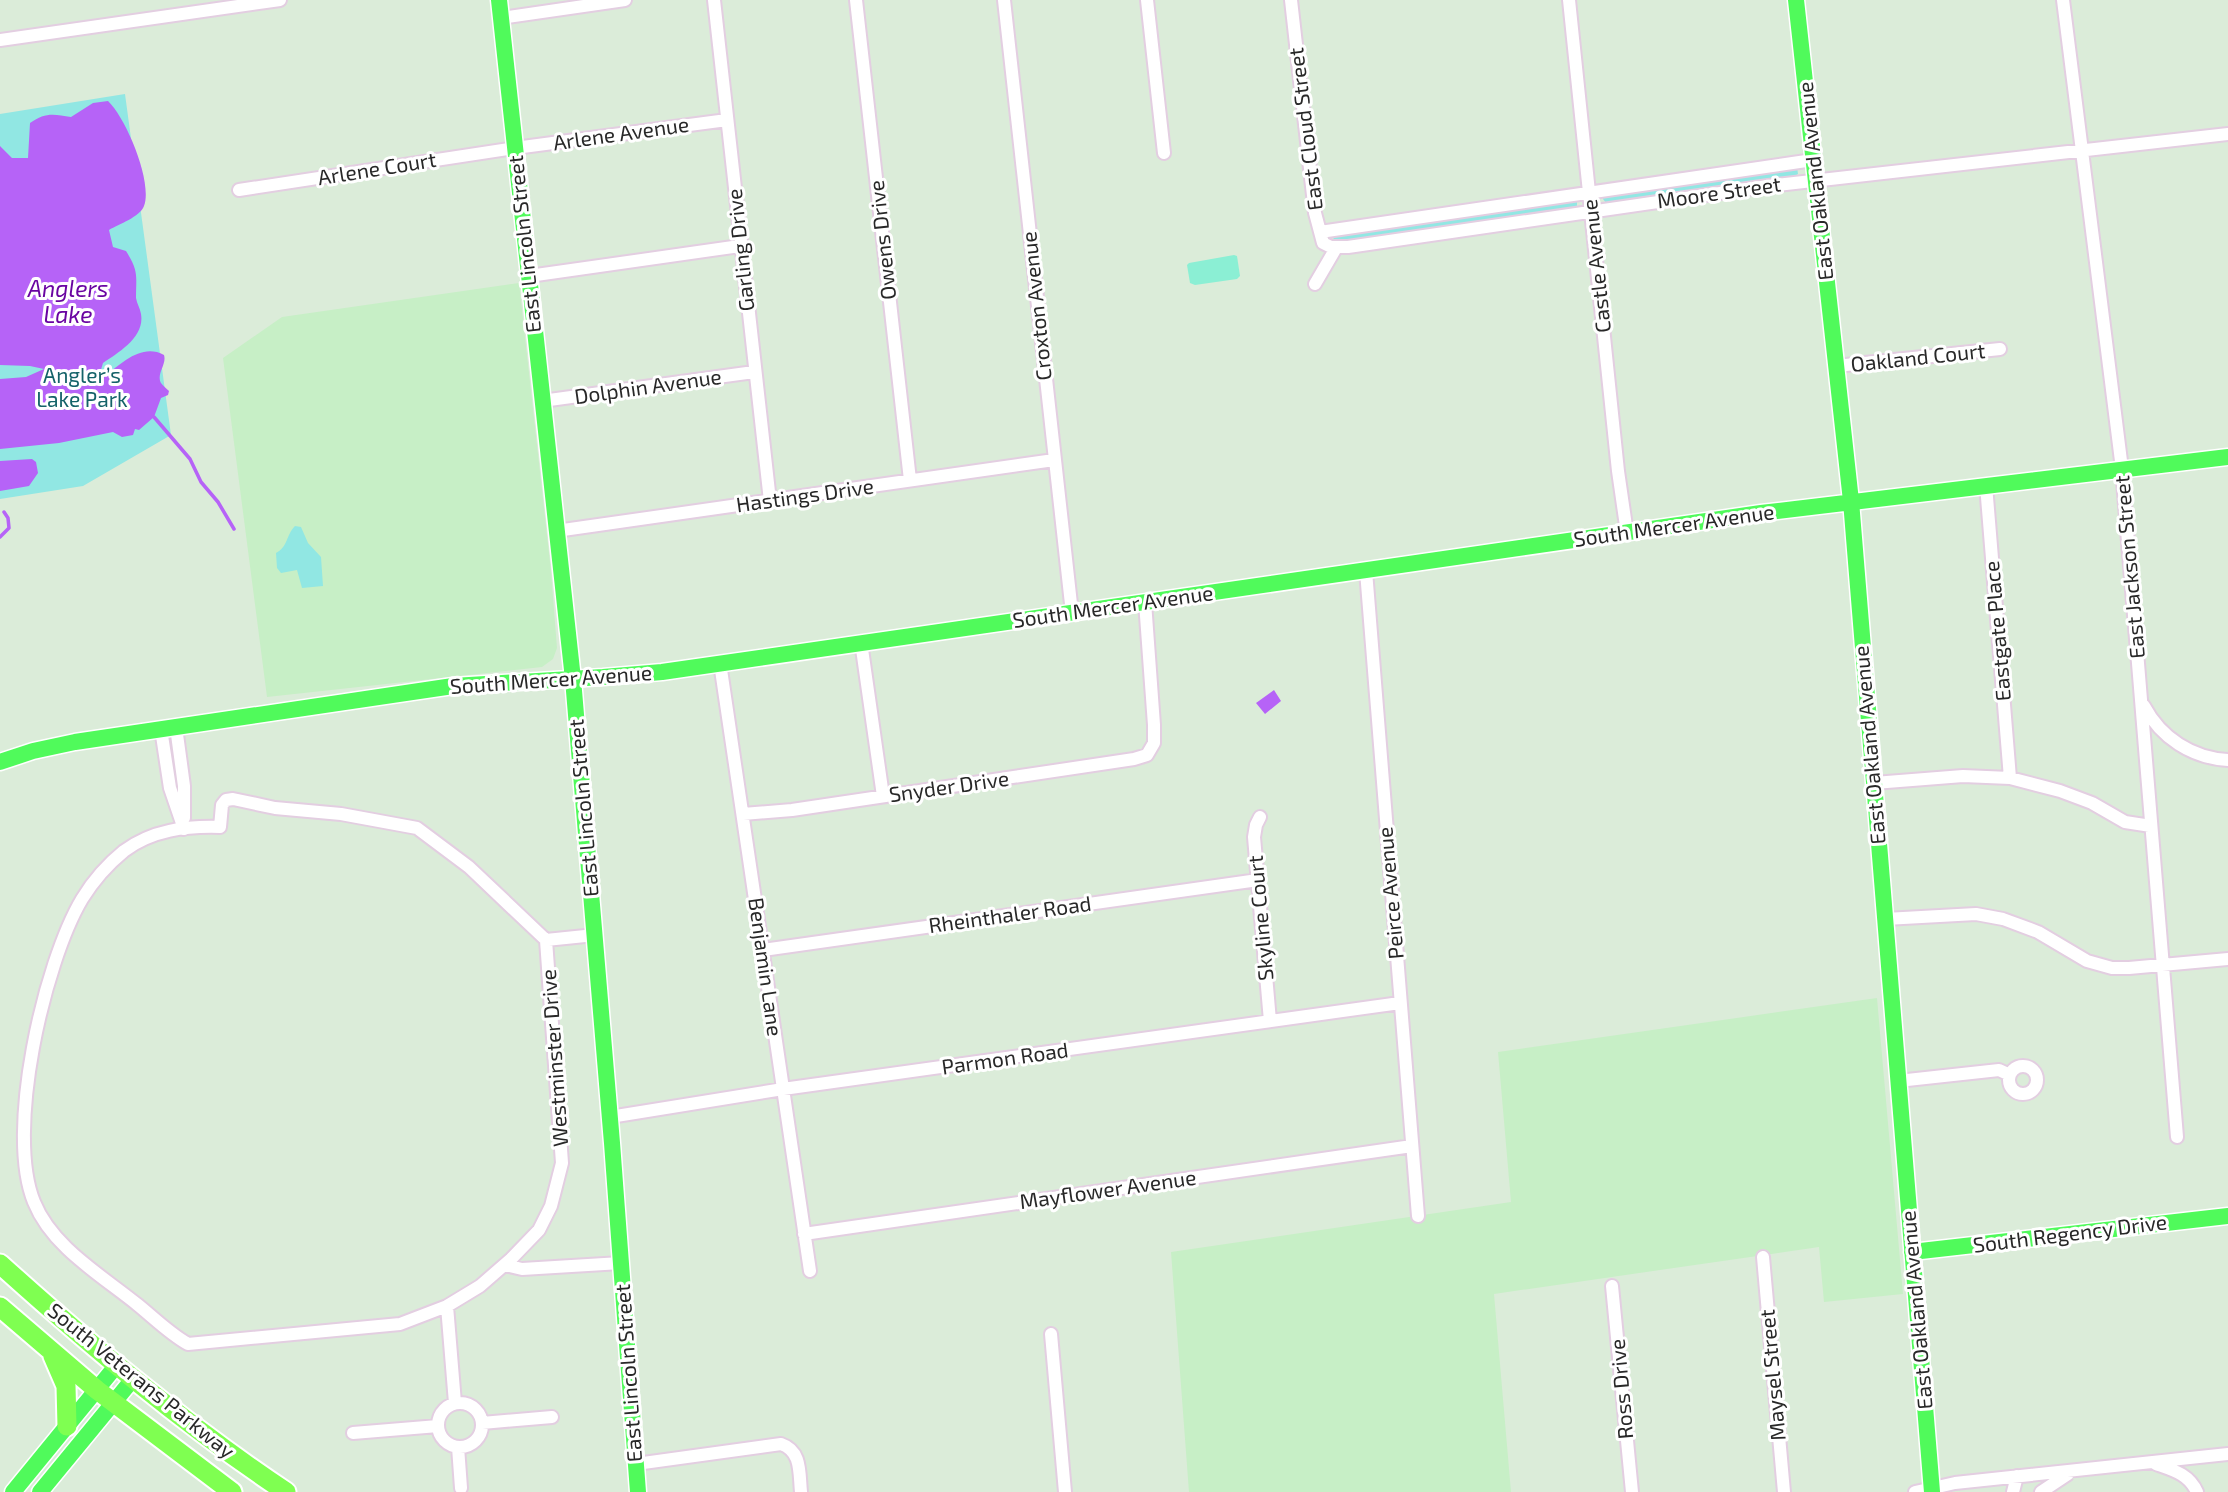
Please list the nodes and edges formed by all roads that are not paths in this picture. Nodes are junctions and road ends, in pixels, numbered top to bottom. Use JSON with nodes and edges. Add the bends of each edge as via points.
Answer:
{"nodes":[{"id":1,"x":280,"y":0,"type":"edge"},
{"id":2,"x":499,"y":0,"type":"edge"},
{"id":3,"x":625,"y":0,"type":"edge"},
{"id":4,"x":714,"y":0,"type":"edge"},
{"id":5,"x":856,"y":0,"type":"edge"},
{"id":6,"x":1004,"y":0,"type":"edge"},
{"id":7,"x":1147,"y":0,"type":"edge"},
{"id":8,"x":1291,"y":0,"type":"edge"},
{"id":9,"x":1569,"y":0,"type":"edge"},
{"id":10,"x":1796,"y":0,"type":"edge"},
{"id":11,"x":2063,"y":0,"type":"edge"},
{"id":12,"x":501,"y":18,"type":"junction"},
{"id":13,"x":0,"y":40,"type":"edge"},
{"id":14,"x":727,"y":120,"type":"junction"},
{"id":15,"x":2228,"y":134,"type":"edge"},
{"id":16,"x":515,"y":148,"type":"junction"},
{"id":17,"x":2080,"y":150,"type":"junction"},
{"id":18,"x":1164,"y":153,"type":"dead end"},
{"id":19,"x":1813,"y":160,"type":"junction"},
{"id":20,"x":1815,"y":180,"type":"junction"},
{"id":21,"x":239,"y":190,"type":"dead end"},
{"id":22,"x":1590,"y":191,"type":"junction"},
{"id":23,"x":1592,"y":213,"type":"junction"},
{"id":24,"x":1320,"y":232,"type":"junction"},
{"id":25,"x":740,"y":246,"type":"junction"},
{"id":26,"x":1336,"y":248,"type":"junction"},
{"id":27,"x":529,"y":276,"type":"junction"},
{"id":28,"x":1315,"y":284,"type":"dead end"},
{"id":29,"x":2000,"y":349,"type":"dead end"},
{"id":30,"x":1836,"y":366,"type":"junction"},
{"id":31,"x":754,"y":372,"type":"junction"},
{"id":32,"x":542,"y":401,"type":"junction"},
{"id":33,"x":2228,"y":457,"type":"edge"},
{"id":34,"x":1054,"y":460,"type":"junction"},
{"id":35,"x":2122,"y":468,"type":"junction"},
{"id":36,"x":910,"y":480,"type":"junction"},
{"id":37,"x":1986,"y":485,"type":"junction"},
{"id":38,"x":770,"y":501,"type":"junction"},
{"id":39,"x":1851,"y":501,"type":"junction"},
{"id":40,"x":556,"y":531,"type":"junction"},
{"id":41,"x":1627,"y":533,"type":"junction"},
{"id":42,"x":1366,"y":571,"type":"junction"},
{"id":43,"x":1145,"y":602,"type":"junction"},
{"id":44,"x":1072,"y":613,"type":"junction"},
{"id":45,"x":861,"y":642,"type":"junction"},
{"id":46,"x":720,"y":663,"type":"junction"},
{"id":47,"x":573,"y":679,"type":"junction"},
{"id":48,"x":2142,"y":703,"type":"junction"},
{"id":49,"x":169,"y":728,"type":"junction"},
{"id":50,"x":2228,"y":760,"type":"edge"},
{"id":51,"x":0,"y":762,"type":"edge"},
{"id":52,"x":2010,"y":778,"type":"junction"},
{"id":53,"x":1874,"y":783,"type":"junction"},
{"id":54,"x":883,"y":796,"type":"junction"},
{"id":55,"x":744,"y":814,"type":"junction"},
{"id":56,"x":1260,"y":817,"type":"dead end"},
{"id":57,"x":2151,"y":826,"type":"junction"},
{"id":58,"x":184,"y":829,"type":"junction"},
{"id":59,"x":1258,"y":880,"type":"junction"},
{"id":60,"x":1885,"y":919,"type":"junction"},
{"id":61,"x":595,"y":935,"type":"junction"},
{"id":62,"x":546,"y":940,"type":"junction"},
{"id":63,"x":762,"y":950,"type":"junction"},
{"id":64,"x":2228,"y":959,"type":"edge"},
{"id":65,"x":2163,"y":964,"type":"junction"},
{"id":66,"x":1400,"y":1003,"type":"junction"},
{"id":67,"x":1270,"y":1021,"type":"junction"},
{"id":68,"x":2010,"y":1075,"type":"dead end"},
{"id":69,"x":1898,"y":1081,"type":"junction"},
{"id":70,"x":783,"y":1089,"type":"junction"},
{"id":71,"x":610,"y":1117,"type":"junction"},
{"id":72,"x":2177,"y":1137,"type":"dead end"},
{"id":73,"x":1412,"y":1146,"type":"junction"},
{"id":74,"x":1418,"y":1216,"type":"dead end"},
{"id":75,"x":2228,"y":1216,"type":"edge"},
{"id":76,"x":804,"y":1234,"type":"junction"},
{"id":77,"x":1912,"y":1252,"type":"junction"},
{"id":78,"x":1763,"y":1257,"type":"dead end"},
{"id":79,"x":621,"y":1263,"type":"junction"},
{"id":80,"x":0,"y":1264,"type":"edge"},
{"id":81,"x":505,"y":1265,"type":"junction"},
{"id":82,"x":810,"y":1271,"type":"dead end"},
{"id":83,"x":1612,"y":1286,"type":"dead end"},
{"id":84,"x":446,"y":1306,"type":"junction"},
{"id":85,"x":0,"y":1307,"type":"edge"},
{"id":86,"x":1051,"y":1334,"type":"dead end"},
{"id":87,"x":51,"y":1352,"type":"junction"},
{"id":88,"x":116,"y":1366,"type":"junction"},
{"id":89,"x":133,"y":1379,"type":"junction"},
{"id":90,"x":97,"y":1390,"type":"junction"},
{"id":91,"x":114,"y":1403,"type":"junction"},
{"id":92,"x":455,"y":1403,"type":"junction"},
{"id":93,"x":552,"y":1417,"type":"dead end"},
{"id":94,"x":482,"y":1423,"type":"junction"},
{"id":95,"x":67,"y":1426,"type":"junction"},
{"id":96,"x":438,"y":1426,"type":"junction"},
{"id":97,"x":353,"y":1433,"type":"dead end"},
{"id":98,"x":458,"y":1447,"type":"junction"},
{"id":99,"x":2228,"y":1454,"type":"edge"},
{"id":100,"x":2152,"y":1463,"type":"junction"},
{"id":101,"x":636,"y":1464,"type":"junction"},
{"id":102,"x":2072,"y":1472,"type":"junction"},
{"id":103,"x":2017,"y":1476,"type":"junction"},
{"id":104,"x":461,"y":1488,"type":"dead end"},
{"id":105,"x":1935,"y":1491,"type":"edge"},
{"id":106,"x":13,"y":1492,"type":"edge"},
{"id":107,"x":40,"y":1492,"type":"edge"},
{"id":108,"x":232,"y":1492,"type":"edge"},
{"id":109,"x":286,"y":1492,"type":"edge"},
{"id":110,"x":638,"y":1492,"type":"edge"},
{"id":111,"x":801,"y":1492,"type":"edge"},
{"id":112,"x":1065,"y":1492,"type":"edge"},
{"id":113,"x":1632,"y":1492,"type":"edge"},
{"id":114,"x":1784,"y":1492,"type":"edge"},
{"id":115,"x":1915,"y":1492,"type":"edge"},
{"id":116,"x":2013,"y":1492,"type":"edge"},
{"id":117,"x":2041,"y":1492,"type":"edge"},
{"id":118,"x":2197,"y":1492,"type":"edge"}],
"edges":[{"from":1,"to":13,"type":"street"},
{"from":2,"to":12,"type":"main road","name":"East Lincoln Street"},
{"from":3,"to":12,"type":"street"},
{"from":4,"to":14,"type":"street","name":"Garling Drive"},
{"from":5,"to":36,"type":"street","name":"Owens Drive"},
{"from":6,"to":34,"type":"street","name":"Croxton Avenue"},
{"from":7,"to":18,"type":"street"},
{"from":8,"to":24,"type":"street","name":"East Cloud Street"},
{"from":9,"to":22,"type":"street","name":"Castle Avenue"},
{"from":10,"to":19,"type":"main road","name":"East Oakland Avenue"},
{"from":11,"to":17,"type":"street","name":"East Jackson Street"},
{"from":12,"to":16,"type":"main road","name":"East Lincoln Street"},
{"from":14,"to":16,"type":"street","name":"Arlene Avenue"},
{"from":14,"to":25,"type":"street","name":"Garling Drive"},
{"from":15,"to":17,"type":"street","name":"Moore Street"},
{"from":16,"to":21,"type":"street","name":"Arlene Court"},
{"from":16,"to":27,"type":"main road","name":"East Lincoln Street"},
{"from":17,"to":20,"type":"street","name":"Moore Street"},
{"from":17,"to":35,"type":"street","name":"East Jackson Street"},
{"from":19,"to":20,"type":"main road","name":"East Oakland Avenue"},
{"from":19,"to":22,"type":"street","name":"Moore Street"},
{"from":20,"to":23,"type":"street","name":"Moore Street"},
{"from":20,"to":30,"type":"main road","name":"East Oakland Avenue"},
{"from":22,"to":23,"type":"street","name":"Castle Avenue"},
{"from":22,"to":24,"type":"street","name":"Moore Street"},
{"from":23,"to":26,"type":"street","name":"Moore Street"},
{"from":23,"to":41,"type":"street","name":"Castle Avenue"},
{"from":24,"to":26,"type":"street","name":"East Cloud Street","via":[[1323,243]]},
{"from":25,"to":27,"type":"street"},
{"from":25,"to":31,"type":"street","name":"Garling Drive"},
{"from":26,"to":28,"type":"street"},
{"from":27,"to":32,"type":"main road","name":"East Lincoln Street"},
{"from":29,"to":30,"type":"street","name":"Oakland Court"},
{"from":30,"to":39,"type":"main road","name":"East Oakland Avenue"},
{"from":31,"to":32,"type":"street","name":"Dolphin Avenue"},
{"from":31,"to":38,"type":"street","name":"Garling Drive"},
{"from":32,"to":40,"type":"main road","name":"East Lincoln Street"},
{"from":33,"to":35,"type":"main road","name":"South Mercer Avenue"},
{"from":34,"to":36,"type":"street","name":"Hastings Drive"},
{"from":34,"to":44,"type":"street","name":"Croxton Avenue"},
{"from":35,"to":37,"type":"main road","name":"South Mercer Avenue"},
{"from":35,"to":48,"type":"street","name":"East Jackson Street"},
{"from":36,"to":38,"type":"street","name":"Hastings Drive"},
{"from":37,"to":39,"type":"main road","name":"South Mercer Avenue"},
{"from":37,"to":52,"type":"street","name":"Eastgate Place"},
{"from":38,"to":40,"type":"street","name":"Hastings Drive"},
{"from":39,"to":41,"type":"main road","name":"South Mercer Avenue"},
{"from":39,"to":53,"type":"main road","name":"East Oakland Avenue"},
{"from":40,"to":47,"type":"main road","name":"East Lincoln Street"},
{"from":41,"to":42,"type":"main road","name":"South Mercer Avenue"},
{"from":42,"to":43,"type":"main road","name":"South Mercer Avenue"},
{"from":42,"to":66,"type":"street","name":"Peirce Avenue"},
{"from":43,"to":44,"type":"main road","name":"South Mercer Avenue"},
{"from":43,"to":54,"type":"street","name":"Snyder Drive","via":[[1154,725],[1152,750],[1147,755]]},
{"from":44,"to":45,"type":"main road","name":"South Mercer Avenue"},
{"from":45,"to":46,"type":"main road","name":"South Mercer Avenue"},
{"from":45,"to":54,"type":"street"},
{"from":46,"to":47,"type":"main road","name":"South Mercer Avenue"},
{"from":46,"to":55,"type":"street","name":"Benjamin Lane"},
{"from":47,"to":49,"type":"main road","name":"South Mercer Avenue","via":[[453,686]]},
{"from":47,"to":61,"type":"main road","name":"East Lincoln Street"},
{"from":48,"to":50,"type":"street","via":[[2174,742],[2203,756]]},
{"from":48,"to":57,"type":"street","name":"East Jackson Street"},
{"from":49,"to":51,"type":"main road","name":"South Mercer Avenue","via":[[75,742]]},
{"from":49,"to":58,"type":"street","via":[[184,786]]},
{"from":52,"to":53,"type":"street","via":[[1963,776]]},
{"from":52,"to":57,"type":"street","via":[[2092,803],[2125,822]]},
{"from":53,"to":60,"type":"main road","name":"East Oakland Avenue"},
{"from":54,"to":55,"type":"street","name":"Snyder Drive"},
{"from":55,"to":63,"type":"street","name":"Benjamin Lane"},
{"from":56,"to":59,"type":"street","name":"Skyline Court","via":[[1254,837]]},
{"from":57,"to":65,"type":"street","name":"East Jackson Street"},
{"from":58,"to":62,"type":"street","name":"Westminster Drive","via":[[220,827],[222,805],[233,799],[417,828],[469,867]]},
{"from":58,"to":84,"type":"street","name":"Westminster Drive","via":[[145,838],[113,862],[81,901],[57,957],[31,1058],[23,1161],[42,1220],[63,1245],[188,1344],[377,1328]]},
{"from":59,"to":63,"type":"street","name":"Rheinthaler Road"},
{"from":59,"to":67,"type":"street","name":"Skyline Court"},
{"from":60,"to":65,"type":"street","via":[[1976,914],[2026,926],[2104,966]]},
{"from":60,"to":69,"type":"main road","name":"East Oakland Avenue"},
{"from":61,"to":62,"type":"street"},
{"from":61,"to":71,"type":"main road","name":"East Lincoln Street"},
{"from":62,"to":81,"type":"street","name":"Westminster Drive","via":[[562,1163],[551,1206],[539,1230]]},
{"from":63,"to":70,"type":"street","name":"Benjamin Lane"},
{"from":64,"to":65,"type":"street"},
{"from":65,"to":72,"type":"street","name":"East Jackson Street"},
{"from":66,"to":67,"type":"street","name":"Parmon Road"},
{"from":66,"to":73,"type":"street","name":"Peirce Avenue"},
{"from":67,"to":70,"type":"street","name":"Parmon Road"},
{"from":68,"to":69,"type":"street","via":[[1999,1070]]},
{"from":69,"to":77,"type":"main road","name":"East Oakland Avenue"},
{"from":70,"to":71,"type":"street","name":"Parmon Road"},
{"from":70,"to":76,"type":"street","name":"Benjamin Lane"},
{"from":71,"to":79,"type":"main road","name":"East Lincoln Street"},
{"from":73,"to":74,"type":"street","name":"Peirce Avenue"},
{"from":73,"to":76,"type":"street","name":"Mayflower Avenue"},
{"from":75,"to":77,"type":"main road","name":"South Regency Drive"},
{"from":76,"to":82,"type":"street","name":"Benjamin Lane"},
{"from":77,"to":105,"type":"main road","name":"East Oakland Avenue"},
{"from":78,"to":114,"type":"street","name":"Maysel Street"},
{"from":79,"to":81,"type":"street","via":[[522,1269]]},
{"from":79,"to":101,"type":"main road","name":"East Lincoln Street"},
{"from":80,"to":88,"type":"highway","name":"South Veterans Parkway"},
{"from":81,"to":84,"type":"street","name":"Westminster Drive"},
{"from":83,"to":113,"type":"street","name":"Ross Drive"},
{"from":84,"to":92,"type":"street"},
{"from":85,"to":87,"type":"highway","name":"South Veterans Parkway"},
{"from":86,"to":112,"type":"street"},
{"from":87,"to":90,"type":"highway","name":"South Veterans Parkway"},
{"from":87,"to":95,"type":"highway","via":[[66,1386]]},
{"from":88,"to":89,"type":"highway","name":"South Veterans Parkway"},
{"from":88,"to":90,"type":"main road"},
{"from":89,"to":91,"type":"main road"},
{"from":89,"to":109,"type":"highway","name":"South Veterans Parkway"},
{"from":90,"to":91,"type":"highway","name":"South Veterans Parkway"},
{"from":90,"to":95,"type":"main road"},
{"from":91,"to":107,"type":"main road"},
{"from":91,"to":108,"type":"highway","name":"South Veterans Parkway"},
{"from":92,"to":94,"type":"street","via":[[470,1405]]},
{"from":92,"to":96,"type":"street","via":[[440,1414]]},
{"from":93,"to":94,"type":"street"},
{"from":94,"to":98,"type":"street","via":[[473,1443]]},
{"from":95,"to":106,"type":"main road"},
{"from":96,"to":97,"type":"street"},
{"from":96,"to":98,"type":"street","via":[[442,1438]]},
{"from":98,"to":104,"type":"street"},
{"from":99,"to":100,"type":"street"},
{"from":100,"to":102,"type":"street"},
{"from":100,"to":118,"type":"street","via":[[2189,1479]]},
{"from":101,"to":110,"type":"main road","name":"East Lincoln Street"},
{"from":101,"to":111,"type":"street","via":[[781,1444],[797,1458]]},
{"from":102,"to":103,"type":"street"},
{"from":102,"to":117,"type":"street"},
{"from":103,"to":105,"type":"street","via":[[1955,1483]]},
{"from":103,"to":116,"type":"street"},
{"from":105,"to":115,"type":"street"}]}
